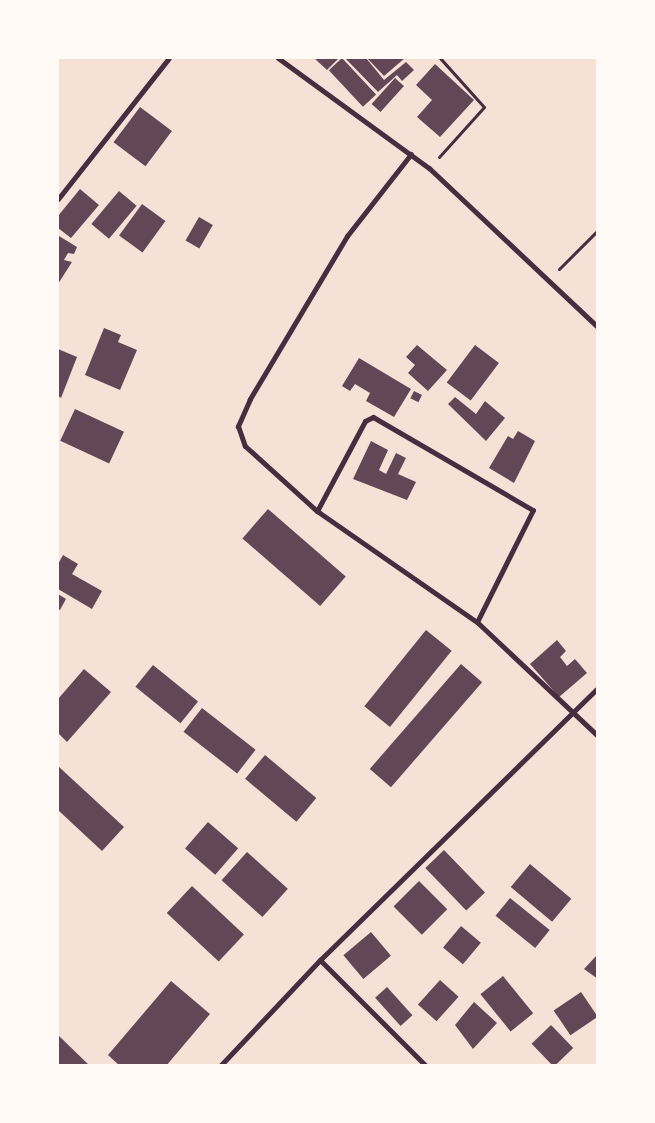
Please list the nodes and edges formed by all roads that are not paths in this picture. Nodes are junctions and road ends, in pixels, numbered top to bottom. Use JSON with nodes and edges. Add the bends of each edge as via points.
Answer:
{"nodes":[{"id":1,"x":169,"y":58,"type":"edge"},
{"id":2,"x":278,"y":58,"type":"edge"},
{"id":3,"x":412,"y":154,"type":"junction"},
{"id":4,"x":58,"y":199,"type":"edge"},
{"id":5,"x":598,"y":327,"type":"edge"},
{"id":6,"x":317,"y":511,"type":"junction"},
{"id":7,"x":477,"y":622,"type":"junction"},
{"id":8,"x":598,"y":688,"type":"edge"},
{"id":9,"x":574,"y":713,"type":"junction"},
{"id":10,"x":598,"y":736,"type":"edge"},
{"id":11,"x":320,"y":960,"type":"junction"},
{"id":12,"x":220,"y":1066,"type":"edge"},
{"id":13,"x":426,"y":1066,"type":"edge"}],
"edges":[{"from":1,"to":4,"type":"street"},
{"from":2,"to":3,"type":"street"},
{"from":3,"to":5,"type":"street"},
{"from":3,"to":6,"type":"street","via":[[347,236],[250,399],[238,426],[246,446]]},
{"from":6,"to":7,"type":"street"},
{"from":6,"to":7,"type":"street","via":[[365,421],[373,417],[533,510]]},
{"from":7,"to":9,"type":"street"},
{"from":8,"to":9,"type":"street"},
{"from":9,"to":10,"type":"street"},
{"from":9,"to":11,"type":"street"},
{"from":11,"to":12,"type":"street"},
{"from":11,"to":13,"type":"street"}]}
